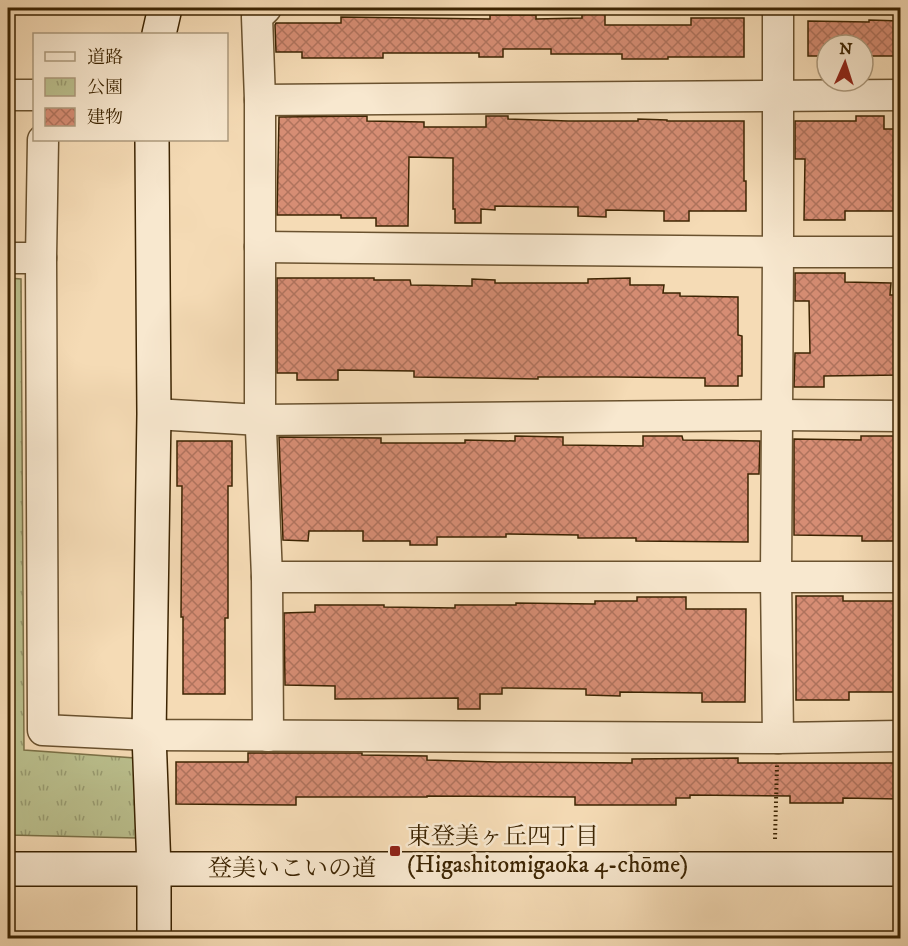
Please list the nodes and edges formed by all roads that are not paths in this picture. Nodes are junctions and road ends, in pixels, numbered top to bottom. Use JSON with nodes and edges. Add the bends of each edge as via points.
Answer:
{"nodes":[{"id":1,"x":165,"y":8,"type":"edge"},
{"id":2,"x":266,"y":8,"type":"edge"},
{"id":3,"x":778,"y":8,"type":"edge"},
{"id":4,"x":159,"y":33,"type":"edge"},
{"id":5,"x":8,"y":95,"type":"edge"},
{"id":6,"x":33,"y":95,"type":"edge"},
{"id":7,"x":777,"y":95,"type":"junction"},
{"id":8,"x":900,"y":95,"type":"edge"},
{"id":9,"x":260,"y":100,"type":"junction"},
{"id":10,"x":43,"y":141,"type":"edge"},
{"id":11,"x":152,"y":141,"type":"edge"},
{"id":12,"x":260,"y":248,"type":"junction"},
{"id":13,"x":778,"y":252,"type":"junction"},
{"id":14,"x":900,"y":252,"type":"edge"},
{"id":15,"x":8,"y":258,"type":"edge"},
{"id":16,"x":42,"y":258,"type":"junction"},
{"id":17,"x":154,"y":414,"type":"junction"},
{"id":18,"x":778,"y":415,"type":"junction"},
{"id":19,"x":900,"y":416,"type":"edge"},
{"id":20,"x":261,"y":420,"type":"junction"},
{"id":21,"x":267,"y":577,"type":"junction"},
{"id":22,"x":900,"y":577,"type":"edge"},
{"id":23,"x":776,"y":578,"type":"junction"},
{"id":24,"x":149,"y":735,"type":"junction"},
{"id":25,"x":267,"y":736,"type":"junction"},
{"id":26,"x":900,"y":736,"type":"edge"},
{"id":27,"x":778,"y":738,"type":"junction"},
{"id":28,"x":8,"y":869,"type":"edge"},
{"id":29,"x":154,"y":869,"type":"junction"},
{"id":30,"x":900,"y":869,"type":"edge"},
{"id":31,"x":154,"y":939,"type":"edge"}],
"edges":[{"from":1,"to":4,"type":"street"},
{"from":2,"to":9,"type":"street","via":[[257,17]]},
{"from":3,"to":7,"type":"street"},
{"from":5,"to":6,"type":"street"},
{"from":7,"to":8,"type":"street"},
{"from":7,"to":9,"type":"street"},
{"from":7,"to":13,"type":"street"},
{"from":9,"to":12,"type":"street"},
{"from":10,"to":16,"type":"street"},
{"from":11,"to":17,"type":"street"},
{"from":12,"to":13,"type":"street"},
{"from":12,"to":20,"type":"street"},
{"from":13,"to":14,"type":"street"},
{"from":13,"to":18,"type":"street"},
{"from":15,"to":16,"type":"street"},
{"from":16,"to":24,"type":"street","via":[[43,730]]},
{"from":17,"to":20,"type":"street"},
{"from":17,"to":24,"type":"street"},
{"from":18,"to":19,"type":"street"},
{"from":18,"to":20,"type":"street"},
{"from":18,"to":23,"type":"street"},
{"from":20,"to":21,"type":"street"},
{"from":21,"to":23,"type":"street"},
{"from":21,"to":25,"type":"street"},
{"from":22,"to":23,"type":"street"},
{"from":23,"to":27,"type":"street"},
{"from":24,"to":25,"type":"street"},
{"from":24,"to":29,"type":"street"},
{"from":25,"to":27,"type":"street"},
{"from":26,"to":27,"type":"street"},
{"from":28,"to":29,"type":"street","name":"登美いこいの道"},
{"from":29,"to":30,"type":"street","name":"登美いこいの道"},
{"from":29,"to":31,"type":"street"}]}
